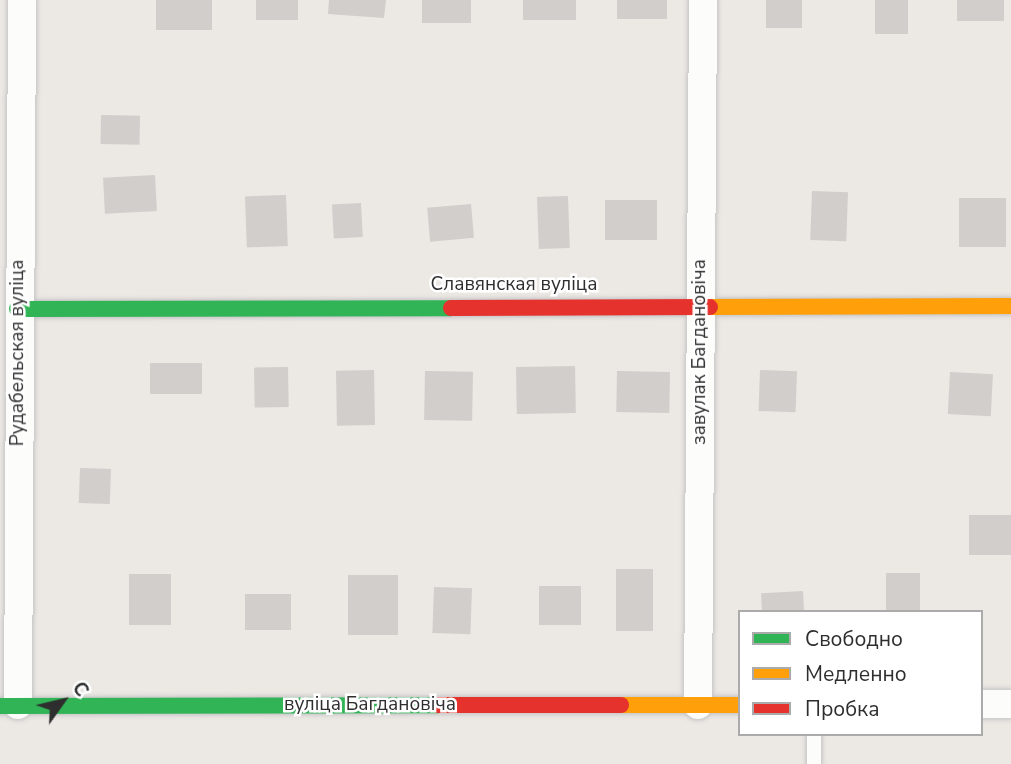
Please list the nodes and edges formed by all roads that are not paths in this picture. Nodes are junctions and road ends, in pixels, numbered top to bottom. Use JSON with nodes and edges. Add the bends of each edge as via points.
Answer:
{"nodes":[{"id":1,"x":22,"y":0,"type":"edge"},
{"id":2,"x":703,"y":0,"type":"edge"},
{"id":3,"x":701,"y":306,"type":"junction"},
{"id":4,"x":1011,"y":306,"type":"edge"},
{"id":5,"x":17,"y":309,"type":"junction"},
{"id":6,"x":983,"y":704,"type":"edge"},
{"id":7,"x":1011,"y":704,"type":"edge"},
{"id":8,"x":698,"y":705,"type":"junction"},
{"id":9,"x":738,"y":705,"type":"edge"},
{"id":10,"x":9,"y":706,"type":"edge"},
{"id":11,"x":814,"y":736,"type":"edge"},
{"id":12,"x":814,"y":764,"type":"edge"}],
"edges":[{"from":1,"to":5,"type":"street","name":"Рудабельская вуліца"},
{"from":2,"to":3,"type":"street","name":"завулак Багдановіча"},
{"from":3,"to":4,"type":"street","name":"Славянская вуліца"},
{"from":3,"to":5,"type":"street","name":"Славянская вуліца"},
{"from":3,"to":8,"type":"street","name":"завулак Багдановіча"},
{"from":5,"to":10,"type":"street","name":"Рудабельская вуліца"},
{"from":6,"to":7,"type":"street"},
{"from":8,"to":9,"type":"street","name":"вуліца Багдановіча"},
{"from":8,"to":10,"type":"street","name":"вуліца Багдановіча"},
{"from":11,"to":12,"type":"lane"}]}
